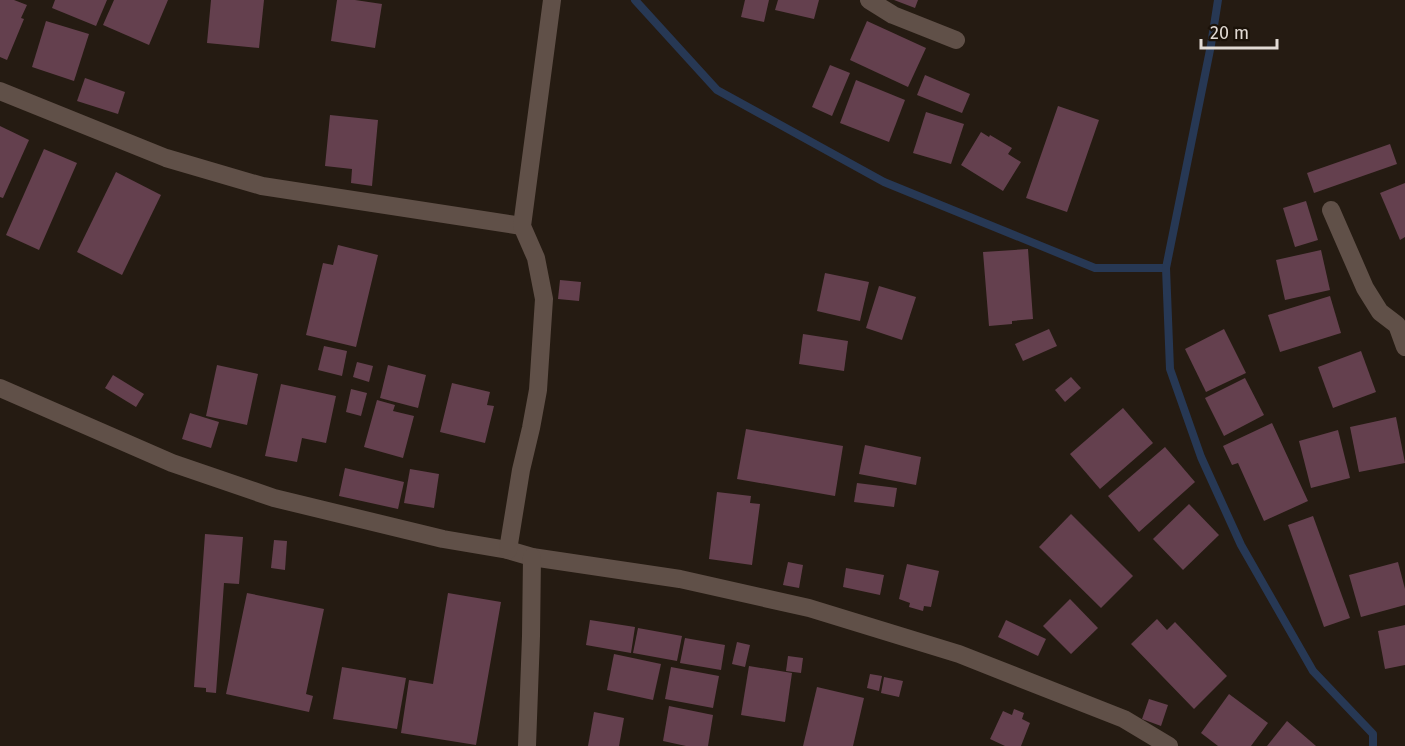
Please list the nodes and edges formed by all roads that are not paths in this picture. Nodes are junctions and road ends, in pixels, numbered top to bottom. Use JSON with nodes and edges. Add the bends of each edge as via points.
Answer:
{"nodes":[{"id":1,"x":552,"y":0,"type":"edge"},
{"id":2,"x":869,"y":0,"type":"edge"},
{"id":3,"x":956,"y":40,"type":"dead end"},
{"id":4,"x":0,"y":91,"type":"edge"},
{"id":5,"x":1331,"y":210,"type":"dead end"},
{"id":6,"x":522,"y":226,"type":"junction"},
{"id":7,"x":1405,"y":348,"type":"edge"},
{"id":8,"x":0,"y":388,"type":"edge"},
{"id":9,"x":508,"y":550,"type":"junction"},
{"id":10,"x":531,"y":557,"type":"junction"},
{"id":11,"x":527,"y":746,"type":"edge"},
{"id":12,"x":1169,"y":746,"type":"edge"}],
"edges":[{"from":1,"to":6,"type":"street"},
{"from":2,"to":3,"type":"street","via":[[893,15]]},
{"from":4,"to":6,"type":"street","via":[[166,158],[262,186]]},
{"from":5,"to":7,"type":"street","via":[[1365,288],[1380,312],[1397,325]]},
{"from":6,"to":9,"type":"street","via":[[536,258],[544,299],[538,390]]},
{"from":8,"to":9,"type":"street","via":[[172,463],[274,498],[443,539]]},
{"from":9,"to":10,"type":"street"},
{"from":10,"to":11,"type":"street"},
{"from":10,"to":12,"type":"street","via":[[680,579],[809,608],[959,654],[1124,720]]}]}
